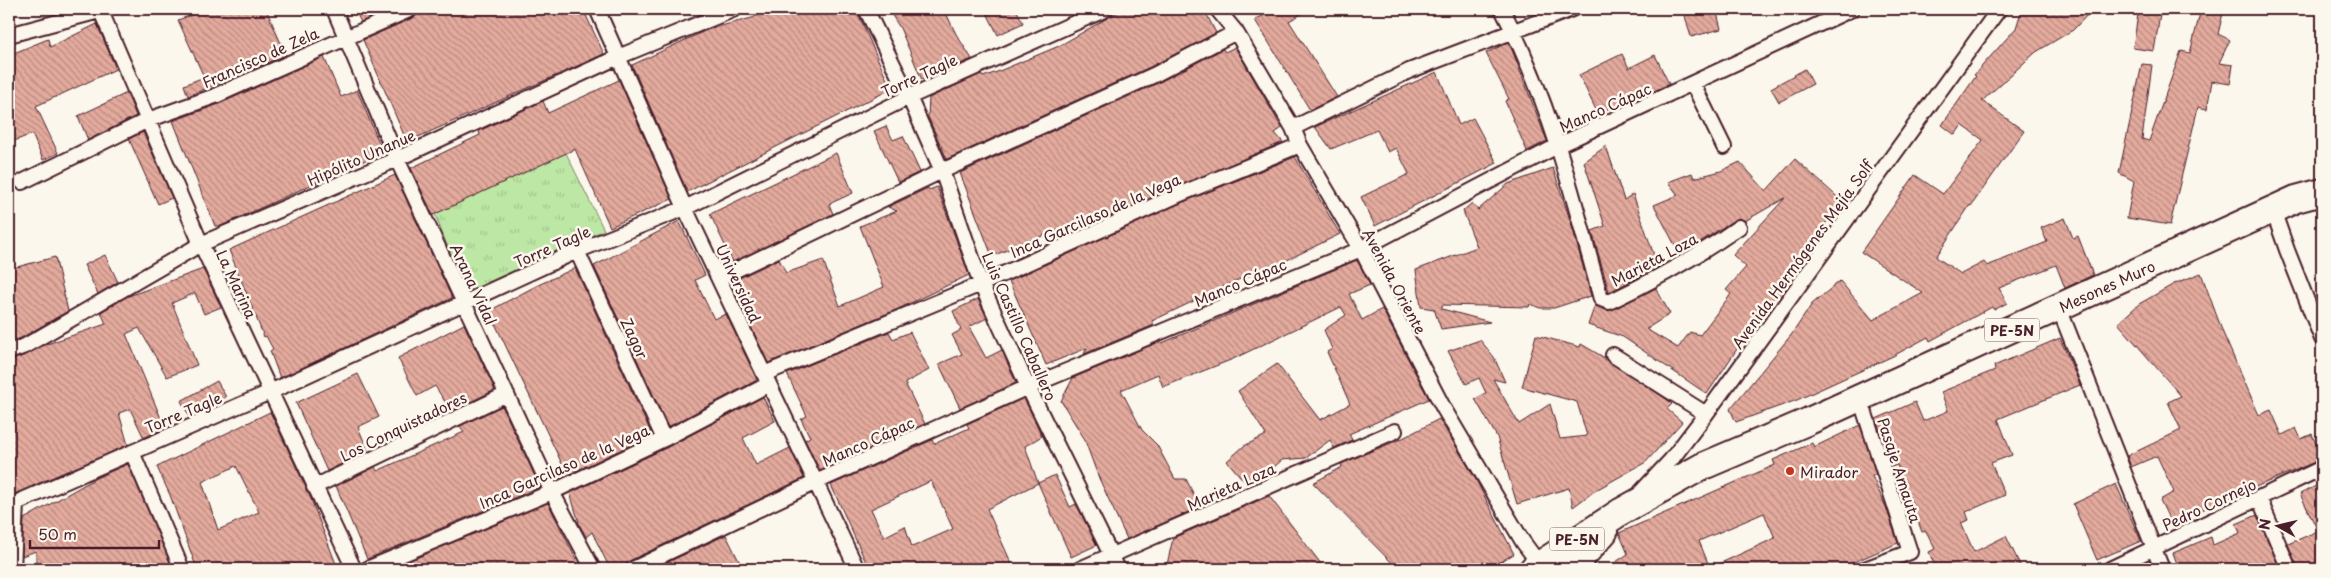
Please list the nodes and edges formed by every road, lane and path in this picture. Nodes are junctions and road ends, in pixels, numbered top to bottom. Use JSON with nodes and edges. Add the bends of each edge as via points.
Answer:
{"nodes":[{"id":1,"x":334,"y":9,"type":"edge"},
{"id":2,"x":411,"y":9,"type":"edge"},
{"id":3,"x":598,"y":9,"type":"edge"},
{"id":4,"x":735,"y":9,"type":"edge"},
{"id":5,"x":866,"y":9,"type":"edge"},
{"id":6,"x":1106,"y":9,"type":"edge"},
{"id":7,"x":1217,"y":9,"type":"edge"},
{"id":8,"x":1502,"y":9,"type":"edge"},
{"id":9,"x":1572,"y":9,"type":"edge"},
{"id":10,"x":1852,"y":9,"type":"edge"},
{"id":11,"x":1999,"y":9,"type":"edge"},
{"id":12,"x":102,"y":10,"type":"edge"},
{"id":13,"x":1513,"y":31,"type":"junction"},
{"id":14,"x":1236,"y":32,"type":"junction"},
{"id":15,"x":9,"y":35,"type":"edge"},
{"id":16,"x":345,"y":37,"type":"junction"},
{"id":17,"x":618,"y":57,"type":"junction"},
{"id":18,"x":1693,"y":84,"type":"junction"},
{"id":19,"x":909,"y":97,"type":"junction"},
{"id":20,"x":148,"y":120,"type":"junction"},
{"id":21,"x":1293,"y":128,"type":"junction"},
{"id":22,"x":1300,"y":145,"type":"junction"},
{"id":23,"x":1559,"y":145,"type":"junction"},
{"id":24,"x":1724,"y":147,"type":"dead end"},
{"id":25,"x":397,"y":159,"type":"junction"},
{"id":26,"x":942,"y":171,"type":"junction"},
{"id":27,"x":22,"y":182,"type":"dead end"},
{"id":28,"x":2322,"y":192,"type":"edge"},
{"id":29,"x":685,"y":208,"type":"junction"},
{"id":30,"x":2273,"y":210,"type":"junction"},
{"id":31,"x":1739,"y":227,"type":"dead end"},
{"id":32,"x":201,"y":244,"type":"junction"},
{"id":33,"x":1361,"y":249,"type":"junction"},
{"id":34,"x":577,"y":251,"type":"junction"},
{"id":35,"x":719,"y":278,"type":"junction"},
{"id":36,"x":980,"y":284,"type":"junction"},
{"id":37,"x":465,"y":304,"type":"junction"},
{"id":38,"x":2059,"y":308,"type":"junction"},
{"id":39,"x":2322,"y":339,"type":"edge"},
{"id":40,"x":9,"y":352,"type":"edge"},
{"id":41,"x":1613,"y":355,"type":"dead end"},
{"id":42,"x":767,"y":379,"type":"junction"},
{"id":43,"x":1028,"y":387,"type":"junction"},
{"id":44,"x":270,"y":392,"type":"junction"},
{"id":45,"x":507,"y":394,"type":"junction"},
{"id":46,"x":1860,"y":398,"type":"junction"},
{"id":47,"x":1706,"y":414,"type":"junction"},
{"id":48,"x":1395,"y":431,"type":"dead end"},
{"id":49,"x":664,"y":439,"type":"junction"},
{"id":50,"x":132,"y":452,"type":"junction"},
{"id":51,"x":2322,"y":468,"type":"edge"},
{"id":52,"x":816,"y":482,"type":"junction"},
{"id":53,"x":314,"y":487,"type":"junction"},
{"id":54,"x":552,"y":492,"type":"junction"},
{"id":55,"x":2259,"y":498,"type":"junction"},
{"id":56,"x":12,"y":505,"type":"edge"},
{"id":57,"x":1622,"y":511,"type":"junction"},
{"id":58,"x":2153,"y":548,"type":"junction"},
{"id":59,"x":1111,"y":556,"type":"junction"},
{"id":60,"x":1536,"y":568,"type":"edge"},
{"id":61,"x":13,"y":569,"type":"edge"},
{"id":62,"x":182,"y":569,"type":"edge"},
{"id":63,"x":354,"y":569,"type":"edge"},
{"id":64,"x":367,"y":569,"type":"edge"},
{"id":65,"x":593,"y":569,"type":"edge"},
{"id":66,"x":633,"y":569,"type":"edge"},
{"id":67,"x":857,"y":569,"type":"edge"},
{"id":68,"x":1080,"y":569,"type":"edge"},
{"id":69,"x":1118,"y":569,"type":"edge"},
{"id":70,"x":1571,"y":569,"type":"edge"},
{"id":71,"x":1865,"y":569,"type":"edge"},
{"id":72,"x":2110,"y":569,"type":"edge"},
{"id":73,"x":2162,"y":569,"type":"edge"},
{"id":74,"x":2289,"y":569,"type":"edge"}],
"edges":[{"from":1,"to":16,"type":"street","name":"Arana Vidal"},
{"from":2,"to":16,"type":"street","name":"Francisco de Zela"},
{"from":3,"to":17,"type":"street","name":"Universidad"},
{"from":4,"to":17,"type":"street","name":"Hipólito Unanue"},
{"from":5,"to":19,"type":"street","name":"Luis Castillo Caballero"},
{"from":6,"to":19,"type":"street","name":"Torre Tagle"},
{"from":7,"to":14,"type":"street","name":"Avenida Oriente"},
{"from":8,"to":13,"type":"street"},
{"from":9,"to":13,"type":"street"},
{"from":10,"to":18,"type":"street","name":"Manco Cápac"},
{"from":11,"to":47,"type":"street","name":"Avenida Hermógenes Mejía Solf"},
{"from":12,"to":15,"type":"street"},
{"from":12,"to":20,"type":"street","name":"La Marina"},
{"from":13,"to":21,"type":"street","via":[[1409,71]]},
{"from":13,"to":23,"type":"street","via":[[1533,72]]},
{"from":14,"to":21,"type":"street","name":"Avenida Oriente"},
{"from":14,"to":26,"type":"street","via":[[1154,76]]},
{"from":16,"to":20,"type":"street","name":"Francisco de Zela","via":[[215,96]]},
{"from":16,"to":25,"type":"street","name":"Arana Vidal"},
{"from":17,"to":25,"type":"street","name":"Hipólito Unanue"},
{"from":17,"to":29,"type":"street","name":"Universidad"},
{"from":18,"to":23,"type":"street","name":"Manco Cápac"},
{"from":18,"to":24,"type":"street"},
{"from":19,"to":26,"type":"street","name":"Luis Castillo Caballero"},
{"from":19,"to":29,"type":"street","name":"Torre Tagle"},
{"from":20,"to":27,"type":"street","name":"Francisco de Zela"},
{"from":20,"to":32,"type":"street","name":"La Marina"},
{"from":21,"to":22,"type":"street","name":"Avenida Oriente"},
{"from":22,"to":33,"type":"street","name":"Avenida Oriente"},
{"from":22,"to":36,"type":"street","name":"Inca Garcilaso de la Vega","via":[[1178,195]]},
{"from":23,"to":31,"type":"street","name":"Marieta Loza","via":[[1601,299],[1609,302],[1664,276]]},
{"from":23,"to":33,"type":"street","name":"Manco Cápac"},
{"from":25,"to":32,"type":"street","name":"Hipólito Unanue"},
{"from":25,"to":37,"type":"street","name":"Arana Vidal"},
{"from":26,"to":35,"type":"street"},
{"from":26,"to":36,"type":"street","name":"Luis Castillo Caballero"},
{"from":28,"to":30,"type":"highway","name":"Mesones Muro","number":"PE-5N"},
{"from":29,"to":34,"type":"street","name":"Torre Tagle"},
{"from":29,"to":35,"type":"street","name":"Universidad"},
{"from":30,"to":38,"type":"highway","name":"Mesones Muro","number":"PE-5N"},
{"from":30,"to":39,"type":"street"},
{"from":32,"to":40,"type":"street","name":"Hipólito Unanue","via":[[25,346]]},
{"from":32,"to":44,"type":"street","name":"La Marina"},
{"from":33,"to":43,"type":"street","name":"Manco Cápac"},
{"from":33,"to":60,"type":"street","name":"Avenida Oriente","via":[[1444,409]]},
{"from":34,"to":37,"type":"street","name":"Torre Tagle"},
{"from":34,"to":49,"type":"street","name":"Zagor"},
{"from":35,"to":42,"type":"street","name":"Universidad"},
{"from":36,"to":42,"type":"street","name":"Inca Garcilaso de la Vega"},
{"from":36,"to":43,"type":"street","name":"Luis Castillo Caballero"},
{"from":37,"to":44,"type":"street","name":"Torre Tagle"},
{"from":37,"to":45,"type":"street","name":"Arana Vidal"},
{"from":38,"to":46,"type":"highway","name":"Mesones Muro","number":"PE-5N"},
{"from":38,"to":58,"type":"street"},
{"from":41,"to":47,"type":"street"},
{"from":42,"to":49,"type":"street","name":"Inca Garcilaso de la Vega"},
{"from":42,"to":52,"type":"street","name":"Universidad"},
{"from":43,"to":52,"type":"street","name":"Manco Cápac"},
{"from":43,"to":59,"type":"street","name":"Luis Castillo Caballero"},
{"from":44,"to":50,"type":"street","name":"Torre Tagle"},
{"from":44,"to":53,"type":"street","name":"La Marina"},
{"from":45,"to":53,"type":"street","name":"Los Conquistadores"},
{"from":45,"to":54,"type":"street","name":"Arana Vidal"},
{"from":46,"to":57,"type":"highway","name":"Mesones Muro","number":"PE-5N","via":[[1701,467]]},
{"from":46,"to":71,"type":"street","name":"Pasaje Amauta","via":[[1910,552]]},
{"from":47,"to":57,"type":"street","name":"Avenida Hermógenes Mejía Solf","via":[[1671,460]]},
{"from":48,"to":59,"type":"street","name":"Marieta Loza"},
{"from":49,"to":54,"type":"street","name":"Inca Garcilaso de la Vega"},
{"from":50,"to":56,"type":"street","name":"Torre Tagle"},
{"from":50,"to":62,"type":"street"},
{"from":51,"to":55,"type":"street","name":"Pedro Cornejo"},
{"from":52,"to":66,"type":"street","name":"Manco Cápac"},
{"from":52,"to":67,"type":"street","name":"Universidad"},
{"from":53,"to":63,"type":"street","name":"La Marina"},
{"from":54,"to":64,"type":"street","name":"Inca Garcilaso de la Vega"},
{"from":54,"to":65,"type":"street","name":"Arana Vidal"},
{"from":55,"to":58,"type":"street","name":"Pedro Cornejo"},
{"from":55,"to":74,"type":"street"},
{"from":56,"to":61,"type":"street"},
{"from":57,"to":60,"type":"highway","number":"PE-5N"},
{"from":57,"to":70,"type":"highway","number":"PE-5N"},
{"from":58,"to":72,"type":"street","name":"Pedro Cornejo"},
{"from":58,"to":73,"type":"street"},
{"from":59,"to":68,"type":"street","name":"Marieta Loza"},
{"from":59,"to":69,"type":"street","name":"Luis Castillo Caballero"}]}
